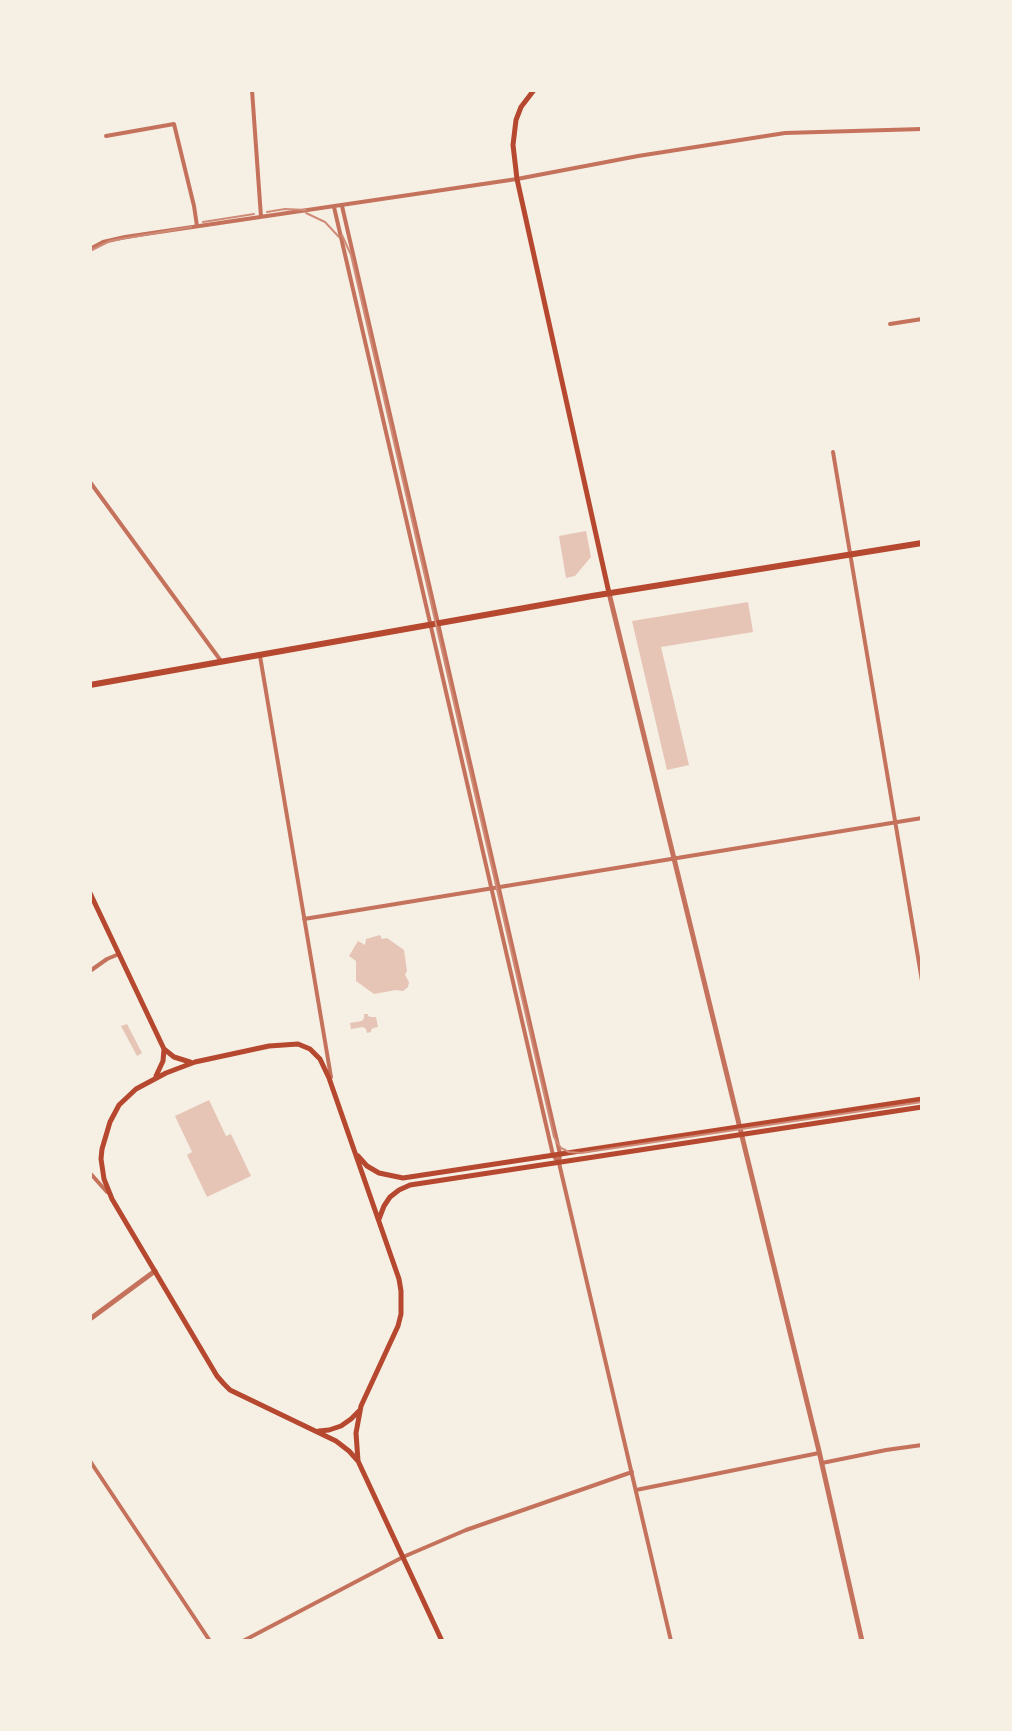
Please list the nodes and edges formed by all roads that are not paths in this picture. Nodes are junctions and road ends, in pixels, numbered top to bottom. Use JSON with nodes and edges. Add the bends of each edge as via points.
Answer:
{"nodes":[{"id":1,"x":252,"y":90,"type":"edge"},
{"id":2,"x":534,"y":90,"type":"edge"},
{"id":3,"x":922,"y":129,"type":"edge"},
{"id":4,"x":106,"y":136,"type":"dead end"},
{"id":5,"x":517,"y":179,"type":"junction"},
{"id":6,"x":342,"y":206,"type":"junction"},
{"id":7,"x":334,"y":207,"type":"junction"},
{"id":8,"x":261,"y":217,"type":"junction"},
{"id":9,"x":197,"y":226,"type":"junction"},
{"id":10,"x":90,"y":249,"type":"edge"},
{"id":11,"x":922,"y":319,"type":"edge"},
{"id":12,"x":890,"y":324,"type":"dead end"},
{"id":13,"x":833,"y":452,"type":"dead end"},
{"id":14,"x":90,"y":482,"type":"edge"},
{"id":15,"x":413,"y":515,"type":"junction"},
{"id":16,"x":406,"y":517,"type":"junction"},
{"id":17,"x":922,"y":543,"type":"edge"},
{"id":18,"x":850,"y":555,"type":"junction"},
{"id":19,"x":609,"y":593,"type":"junction"},
{"id":20,"x":434,"y":624,"type":"junction"},
{"id":21,"x":260,"y":655,"type":"junction"},
{"id":22,"x":222,"y":662,"type":"junction"},
{"id":23,"x":90,"y":685,"type":"edge"},
{"id":24,"x":922,"y":818,"type":"edge"},
{"id":25,"x":895,"y":822,"type":"junction"},
{"id":26,"x":674,"y":859,"type":"junction"},
{"id":27,"x":499,"y":887,"type":"junction"},
{"id":28,"x":492,"y":888,"type":"junction"},
{"id":29,"x":90,"y":893,"type":"edge"},
{"id":30,"x":304,"y":919,"type":"junction"},
{"id":31,"x":119,"y":954,"type":"junction"},
{"id":32,"x":90,"y":971,"type":"edge"},
{"id":33,"x":922,"y":981,"type":"edge"},
{"id":34,"x":164,"y":1049,"type":"junction"},
{"id":35,"x":195,"y":1062,"type":"junction"},
{"id":36,"x":153,"y":1080,"type":"junction"},
{"id":37,"x":333,"y":1088,"type":"junction"},
{"id":38,"x":922,"y":1099,"type":"edge"},
{"id":39,"x":922,"y":1107,"type":"edge"},
{"id":40,"x":739,"y":1127,"type":"junction"},
{"id":41,"x":741,"y":1135,"type":"junction"},
{"id":42,"x":354,"y":1149,"type":"junction"},
{"id":43,"x":557,"y":1154,"type":"junction"},
{"id":44,"x":559,"y":1163,"type":"junction"},
{"id":45,"x":90,"y":1173,"type":"edge"},
{"id":46,"x":112,"y":1199,"type":"junction"},
{"id":47,"x":379,"y":1220,"type":"junction"},
{"id":48,"x":155,"y":1271,"type":"junction"},
{"id":49,"x":90,"y":1319,"type":"edge"},
{"id":50,"x":361,"y":1406,"type":"junction"},
{"id":51,"x":314,"y":1430,"type":"junction"},
{"id":52,"x":922,"y":1445,"type":"edge"},
{"id":53,"x":819,"y":1453,"type":"junction"},
{"id":54,"x":90,"y":1461,"type":"edge"},
{"id":55,"x":358,"y":1461,"type":"junction"},
{"id":56,"x":821,"y":1463,"type":"junction"},
{"id":57,"x":632,"y":1472,"type":"junction"},
{"id":58,"x":636,"y":1490,"type":"junction"},
{"id":59,"x":403,"y":1557,"type":"junction"},
{"id":60,"x":210,"y":1641,"type":"edge"},
{"id":61,"x":243,"y":1641,"type":"edge"},
{"id":62,"x":442,"y":1641,"type":"edge"},
{"id":63,"x":671,"y":1641,"type":"edge"},
{"id":64,"x":862,"y":1641,"type":"edge"}],
"edges":[{"from":1,"to":8,"type":"street"},
{"from":2,"to":5,"type":"main road","via":[[516,120]]},
{"from":3,"to":5,"type":"street","via":[[791,132]]},
{"from":4,"to":9,"type":"street","via":[[174,124]]},
{"from":5,"to":6,"type":"street"},
{"from":5,"to":19,"type":"main road"},
{"from":6,"to":7,"type":"street"},
{"from":6,"to":15,"type":"street"},
{"from":7,"to":8,"type":"street"},
{"from":7,"to":16,"type":"street"},
{"from":8,"to":9,"type":"street"},
{"from":9,"to":10,"type":"street","via":[[112,239]]},
{"from":11,"to":12,"type":"street"},
{"from":13,"to":18,"type":"street"},
{"from":14,"to":22,"type":"street"},
{"from":15,"to":16,"type":"street"},
{"from":15,"to":20,"type":"street"},
{"from":16,"to":20,"type":"street"},
{"from":17,"to":18,"type":"highway"},
{"from":18,"to":19,"type":"highway"},
{"from":18,"to":25,"type":"street"},
{"from":19,"to":20,"type":"highway"},
{"from":19,"to":26,"type":"street"},
{"from":20,"to":21,"type":"highway"},
{"from":20,"to":27,"type":"street"},
{"from":20,"to":28,"type":"street"},
{"from":21,"to":22,"type":"highway"},
{"from":21,"to":30,"type":"street"},
{"from":22,"to":23,"type":"highway"},
{"from":24,"to":25,"type":"street"},
{"from":25,"to":26,"type":"street"},
{"from":25,"to":33,"type":"street"},
{"from":26,"to":27,"type":"street"},
{"from":26,"to":40,"type":"street"},
{"from":27,"to":28,"type":"street"},
{"from":27,"to":43,"type":"street"},
{"from":28,"to":30,"type":"street"},
{"from":28,"to":43,"type":"street"},
{"from":29,"to":31,"type":"main road"},
{"from":30,"to":37,"type":"street"},
{"from":31,"to":32,"type":"street"},
{"from":31,"to":34,"type":"main road"},
{"from":34,"to":35,"type":"main road"},
{"from":34,"to":36,"type":"main road"},
{"from":35,"to":36,"type":"main road"},
{"from":35,"to":37,"type":"main road","via":[[298,1044],[316,1053]]},
{"from":36,"to":46,"type":"main road","via":[[123,1099],[107,1131],[102,1169]]},
{"from":37,"to":42,"type":"main road"},
{"from":38,"to":40,"type":"main road"},
{"from":39,"to":41,"type":"main road"},
{"from":40,"to":41,"type":"street"},
{"from":40,"to":43,"type":"main road"},
{"from":41,"to":44,"type":"main road"},
{"from":41,"to":53,"type":"street"},
{"from":42,"to":43,"type":"main road","via":[[373,1170],[397,1178]]},
{"from":42,"to":47,"type":"main road"},
{"from":43,"to":44,"type":"street"},
{"from":44,"to":47,"type":"main road","via":[[410,1185],[390,1197]]},
{"from":44,"to":57,"type":"street"},
{"from":45,"to":46,"type":"street"},
{"from":46,"to":48,"type":"main road"},
{"from":47,"to":50,"type":"main road","via":[[402,1302],[398,1326]]},
{"from":48,"to":49,"type":"street"},
{"from":48,"to":51,"type":"main road","via":[[224,1384]]},
{"from":50,"to":51,"type":"main road","via":[[341,1426]]},
{"from":50,"to":55,"type":"main road"},
{"from":51,"to":55,"type":"main road"},
{"from":52,"to":56,"type":"street"},
{"from":53,"to":56,"type":"street"},
{"from":53,"to":58,"type":"street"},
{"from":54,"to":60,"type":"street"},
{"from":55,"to":59,"type":"main road"},
{"from":56,"to":64,"type":"street"},
{"from":57,"to":58,"type":"street"},
{"from":57,"to":59,"type":"street"},
{"from":58,"to":63,"type":"street"},
{"from":59,"to":61,"type":"street"},
{"from":59,"to":62,"type":"main road"}]}
